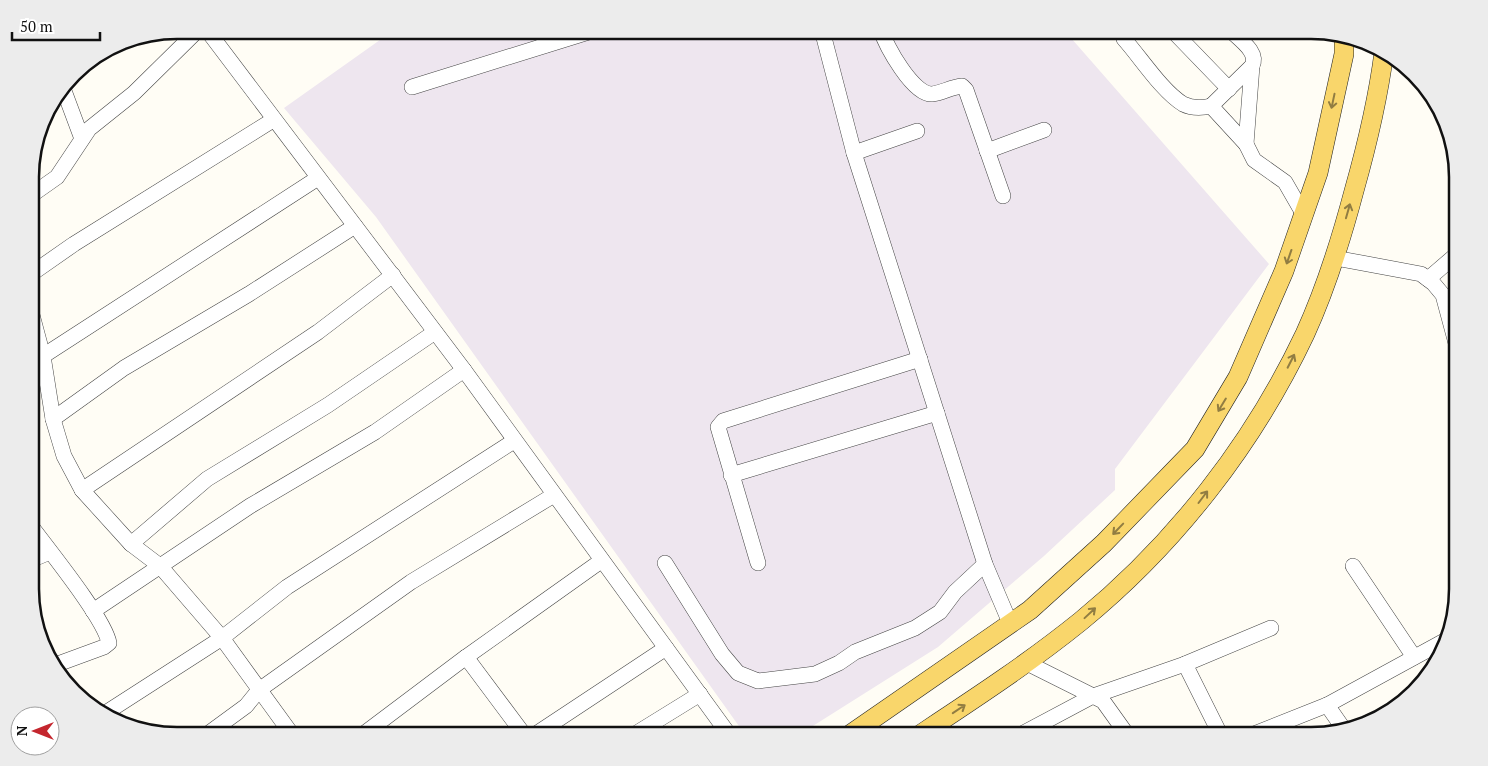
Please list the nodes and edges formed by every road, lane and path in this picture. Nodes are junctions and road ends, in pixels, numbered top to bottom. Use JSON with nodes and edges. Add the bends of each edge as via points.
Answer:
{"nodes":[{"id":1,"x":189,"y":39,"type":"edge"},
{"id":2,"x":214,"y":39,"type":"edge"},
{"id":3,"x":544,"y":39,"type":"edge"},
{"id":4,"x":566,"y":39,"type":"edge"},
{"id":5,"x":824,"y":39,"type":"edge"},
{"id":6,"x":884,"y":39,"type":"edge"},
{"id":7,"x":1124,"y":39,"type":"edge"},
{"id":8,"x":1181,"y":39,"type":"edge"},
{"id":9,"x":1239,"y":39,"type":"edge"},
{"id":10,"x":1344,"y":43,"type":"edge"},
{"id":11,"x":546,"y":45,"type":"junction"},
{"id":12,"x":1383,"y":59,"type":"edge"},
{"id":13,"x":1252,"y":66,"type":"junction"},
{"id":14,"x":412,"y":88,"type":"dead end"},
{"id":15,"x":1229,"y":89,"type":"junction"},
{"id":16,"x":66,"y":95,"type":"edge"},
{"id":17,"x":1210,"y":106,"type":"junction"},
{"id":18,"x":273,"y":120,"type":"junction"},
{"id":19,"x":1044,"y":130,"type":"dead end"},
{"id":20,"x":917,"y":131,"type":"dead end"},
{"id":21,"x":82,"y":139,"type":"junction"},
{"id":22,"x":1246,"y":144,"type":"junction"},
{"id":23,"x":987,"y":151,"type":"junction"},
{"id":24,"x":854,"y":153,"type":"junction"},
{"id":25,"x":318,"y":178,"type":"junction"},
{"id":26,"x":39,"y":190,"type":"edge"},
{"id":27,"x":1003,"y":196,"type":"dead end"},
{"id":28,"x":1304,"y":215,"type":"junction"},
{"id":29,"x":355,"y":226,"type":"junction"},
{"id":30,"x":1335,"y":258,"type":"junction"},
{"id":31,"x":1449,"y":261,"type":"edge"},
{"id":32,"x":39,"y":268,"type":"edge"},
{"id":33,"x":393,"y":275,"type":"junction"},
{"id":34,"x":1428,"y":278,"type":"junction"},
{"id":35,"x":1449,"y":317,"type":"edge"},
{"id":36,"x":435,"y":332,"type":"junction"},
{"id":37,"x":39,"y":341,"type":"edge"},
{"id":38,"x":43,"y":356,"type":"junction"},
{"id":39,"x":920,"y":359,"type":"junction"},
{"id":40,"x":464,"y":370,"type":"junction"},
{"id":41,"x":937,"y":413,"type":"junction"},
{"id":42,"x":53,"y":418,"type":"junction"},
{"id":43,"x":514,"y":441,"type":"junction"},
{"id":44,"x":731,"y":475,"type":"junction"},
{"id":45,"x":82,"y":490,"type":"junction"},
{"id":46,"x":554,"y":495,"type":"junction"},
{"id":47,"x":39,"y":537,"type":"edge"},
{"id":48,"x":131,"y":544,"type":"junction"},
{"id":49,"x":50,"y":552,"type":"junction"},
{"id":50,"x":39,"y":557,"type":"edge"},
{"id":51,"x":602,"y":561,"type":"junction"},
{"id":52,"x":665,"y":563,"type":"dead end"},
{"id":53,"x":758,"y":563,"type":"dead end"},
{"id":54,"x":985,"y":564,"type":"junction"},
{"id":55,"x":160,"y":566,"type":"junction"},
{"id":56,"x":1353,"y":566,"type":"dead end"},
{"id":57,"x":93,"y":611,"type":"junction"},
{"id":58,"x":1010,"y":624,"type":"junction"},
{"id":59,"x":1270,"y":628,"type":"dead end"},
{"id":60,"x":222,"y":638,"type":"junction"},
{"id":61,"x":1437,"y":645,"type":"edge"},
{"id":62,"x":666,"y":648,"type":"junction"},
{"id":63,"x":466,"y":657,"type":"junction"},
{"id":64,"x":1414,"y":657,"type":"junction"},
{"id":65,"x":60,"y":663,"type":"edge"},
{"id":66,"x":1027,"y":663,"type":"junction"},
{"id":67,"x":1185,"y":664,"type":"junction"},
{"id":68,"x":259,"y":690,"type":"junction"},
{"id":69,"x":700,"y":694,"type":"junction"},
{"id":70,"x":1093,"y":696,"type":"junction"},
{"id":71,"x":1327,"y":705,"type":"junction"},
{"id":72,"x":110,"y":710,"type":"edge"},
{"id":73,"x":1340,"y":724,"type":"edge"},
{"id":74,"x":217,"y":727,"type":"edge"},
{"id":75,"x":286,"y":727,"type":"edge"},
{"id":76,"x":373,"y":727,"type":"edge"},
{"id":77,"x":518,"y":727,"type":"edge"},
{"id":78,"x":548,"y":727,"type":"edge"},
{"id":79,"x":647,"y":727,"type":"edge"},
{"id":80,"x":724,"y":727,"type":"edge"},
{"id":81,"x":861,"y":727,"type":"edge"},
{"id":82,"x":931,"y":727,"type":"edge"},
{"id":83,"x":1035,"y":727,"type":"edge"},
{"id":84,"x":1122,"y":727,"type":"edge"},
{"id":85,"x":1216,"y":727,"type":"edge"},
{"id":86,"x":1272,"y":727,"type":"edge"}],
"edges":[{"from":1,"to":21,"type":"street","via":[[134,93],[89,129]]},
{"from":2,"to":18,"type":"street"},
{"from":3,"to":11,"type":"street"},
{"from":4,"to":11,"type":"street"},
{"from":5,"to":24,"type":"street"},
{"from":6,"to":23,"type":"street","via":[[907,76],[924,93],[932,94],[957,86],[966,90]]},
{"from":7,"to":17,"type":"street","via":[[1173,96],[1185,105]]},
{"from":8,"to":15,"type":"street"},
{"from":9,"to":13,"type":"street","via":[[1253,54]]},
{"from":10,"to":28,"type":"main road","one_way":true,"via":[[1318,173]]},
{"from":11,"to":14,"type":"street"},
{"from":30,"to":12,"type":"main road","one_way":true,"via":[[1363,158]]},
{"from":13,"to":15,"type":"street"},
{"from":13,"to":22,"type":"street"},
{"from":15,"to":17,"type":"street"},
{"from":16,"to":21,"type":"street"},
{"from":17,"to":22,"type":"street"},
{"from":18,"to":25,"type":"street"},
{"from":18,"to":32,"type":"street"},
{"from":19,"to":23,"type":"street"},
{"from":20,"to":24,"type":"street"},
{"from":21,"to":26,"type":"street","via":[[57,177]]},
{"from":22,"to":28,"type":"street","via":[[1254,160],[1285,182]]},
{"from":23,"to":27,"type":"street"},
{"from":24,"to":39,"type":"street"},
{"from":25,"to":29,"type":"street"},
{"from":25,"to":38,"type":"street"},
{"from":28,"to":58,"type":"main road","one_way":true,"via":[[1284,271],[1238,377],[1195,449],[1104,543]]},
{"from":29,"to":33,"type":"street"},
{"from":29,"to":42,"type":"street","via":[[233,304],[124,368]]},
{"from":30,"to":34,"type":"street"},
{"from":66,"to":30,"type":"main road","one_way":true,"via":[[1082,620],[1139,568],[1182,524],[1231,460],[1273,397],[1306,333]]},
{"from":31,"to":34,"type":"street"},
{"from":33,"to":36,"type":"street"},
{"from":33,"to":45,"type":"street","via":[[318,332]]},
{"from":34,"to":35,"type":"street","via":[[1443,295]]},
{"from":36,"to":40,"type":"street"},
{"from":36,"to":48,"type":"street","via":[[328,405],[207,479]]},
{"from":37,"to":38,"type":"street"},
{"from":38,"to":42,"type":"street"},
{"from":39,"to":41,"type":"street"},
{"from":39,"to":44,"type":"street","via":[[723,421],[718,427],[718,436]]},
{"from":40,"to":43,"type":"street"},
{"from":40,"to":55,"type":"street","via":[[375,432],[250,506]]},
{"from":41,"to":44,"type":"street"},
{"from":41,"to":54,"type":"street"},
{"from":42,"to":45,"type":"street","via":[[64,456]]},
{"from":43,"to":46,"type":"street"},
{"from":43,"to":60,"type":"street","via":[[287,587]]},
{"from":44,"to":53,"type":"street"},
{"from":45,"to":48,"type":"street"},
{"from":46,"to":51,"type":"street"},
{"from":46,"to":68,"type":"street","via":[[411,582]]},
{"from":47,"to":49,"type":"street"},
{"from":48,"to":55,"type":"street"},
{"from":49,"to":50,"type":"street"},
{"from":49,"to":57,"type":"street"},
{"from":51,"to":62,"type":"street"},
{"from":51,"to":63,"type":"street"},
{"from":52,"to":54,"type":"street","via":[[722,654],[738,673],[758,682],[814,674],[855,652],[915,628],[940,612],[955,592]]},
{"from":54,"to":58,"type":"street"},
{"from":55,"to":57,"type":"street"},
{"from":55,"to":60,"type":"street"},
{"from":56,"to":64,"type":"street"},
{"from":57,"to":65,"type":"street","via":[[108,636],[108,643]]},
{"from":58,"to":81,"type":"main road"},
{"from":59,"to":67,"type":"street"},
{"from":60,"to":68,"type":"street"},
{"from":60,"to":72,"type":"street"},
{"from":61,"to":64,"type":"street"},
{"from":62,"to":69,"type":"street"},
{"from":62,"to":78,"type":"street"},
{"from":63,"to":76,"type":"street"},
{"from":63,"to":77,"type":"street"},
{"from":64,"to":71,"type":"street"},
{"from":66,"to":70,"type":"street"},
{"from":82,"to":66,"type":"main road","one_way":true},
{"from":67,"to":70,"type":"street"},
{"from":67,"to":85,"type":"street"},
{"from":68,"to":74,"type":"street","via":[[246,706]]},
{"from":68,"to":75,"type":"street"},
{"from":69,"to":79,"type":"street"},
{"from":69,"to":80,"type":"street"},
{"from":70,"to":83,"type":"street"},
{"from":70,"to":84,"type":"street","via":[[1110,708]]},
{"from":71,"to":73,"type":"street"},
{"from":71,"to":86,"type":"street"}]}
